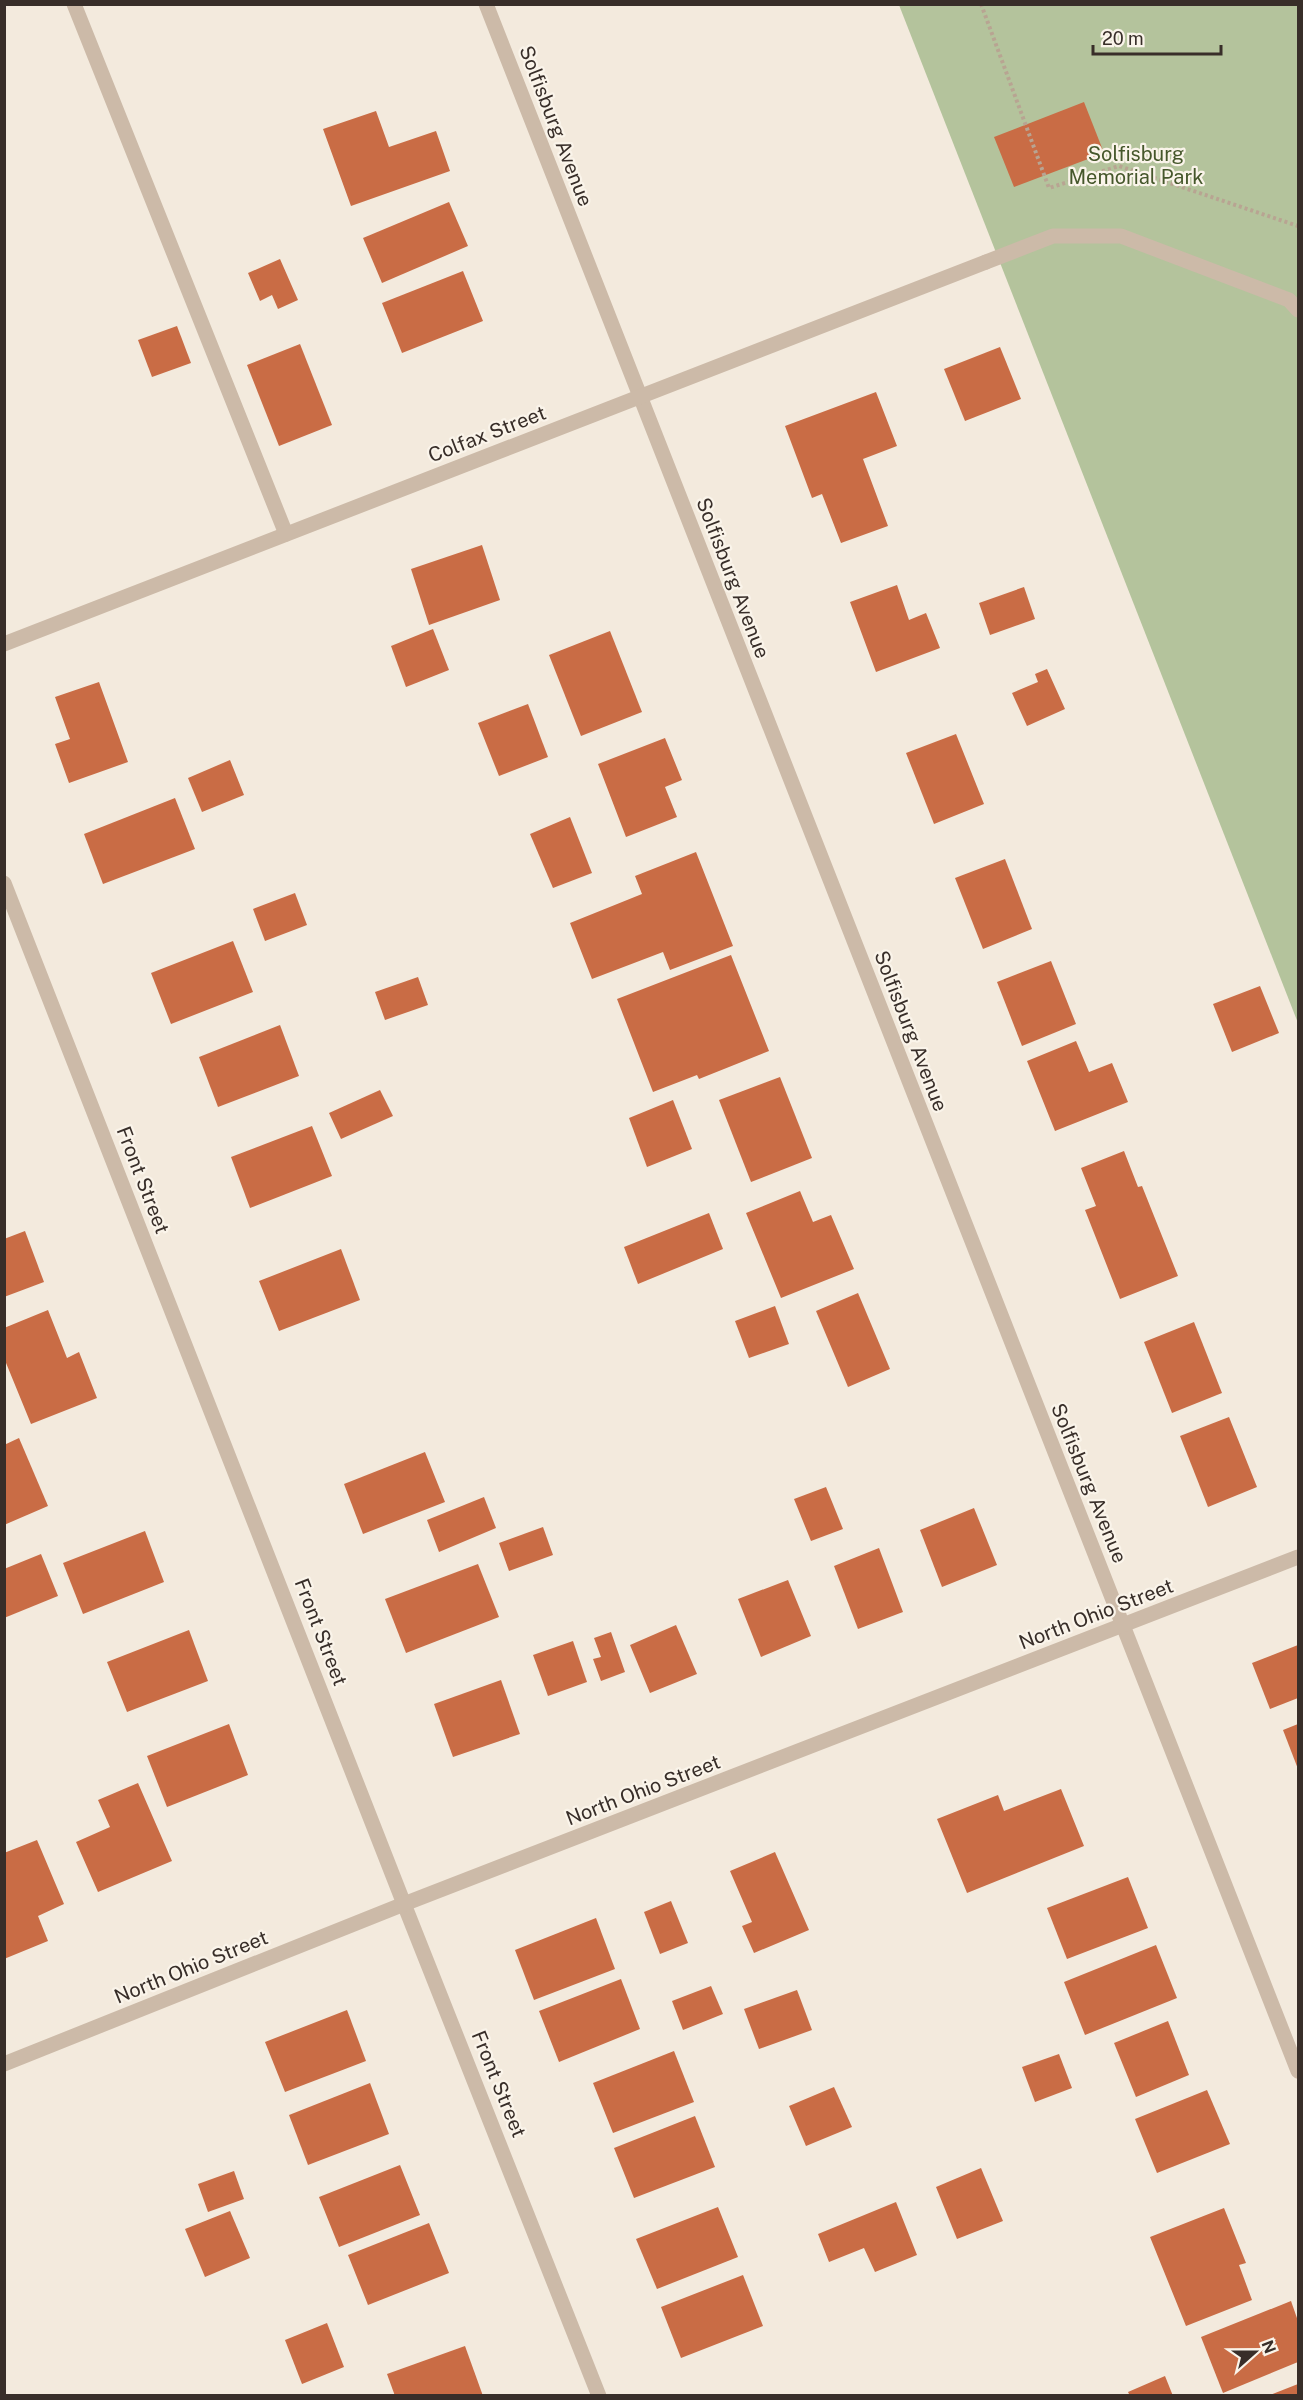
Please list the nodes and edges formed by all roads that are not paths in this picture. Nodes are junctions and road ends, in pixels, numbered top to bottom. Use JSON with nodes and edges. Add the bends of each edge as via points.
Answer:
{"nodes":[{"id":1,"x":74,"y":4,"type":"edge"},
{"id":2,"x":486,"y":4,"type":"edge"},
{"id":3,"x":1299,"y":310,"type":"edge"},
{"id":4,"x":639,"y":397,"type":"junction"},
{"id":5,"x":286,"y":534,"type":"junction"},
{"id":6,"x":4,"y":644,"type":"edge"},
{"id":7,"x":4,"y":883,"type":"edge"},
{"id":8,"x":1299,"y":1557,"type":"edge"},
{"id":9,"x":1123,"y":1626,"type":"junction"},
{"id":10,"x":404,"y":1904,"type":"junction"},
{"id":11,"x":4,"y":2064,"type":"edge"},
{"id":12,"x":1299,"y":2071,"type":"edge"},
{"id":13,"x":599,"y":2396,"type":"edge"}],
"edges":[{"from":1,"to":5,"type":"street"},
{"from":2,"to":4,"type":"street","name":"Solfisburg Avenue"},
{"from":3,"to":4,"type":"street","name":"Colfax Street","via":[[1288,300],[1121,236],[1053,236]]},
{"from":4,"to":5,"type":"street","name":"Colfax Street"},
{"from":4,"to":9,"type":"street","name":"Solfisburg Avenue"},
{"from":5,"to":6,"type":"street","name":"Colfax Street"},
{"from":7,"to":10,"type":"street","name":"Front Street"},
{"from":8,"to":9,"type":"street","name":"North Ohio Street"},
{"from":9,"to":10,"type":"street","name":"North Ohio Street"},
{"from":9,"to":12,"type":"street","name":"Solfisburg Avenue"},
{"from":10,"to":11,"type":"street","name":"North Ohio Street"},
{"from":10,"to":13,"type":"street","name":"Front Street"}]}
